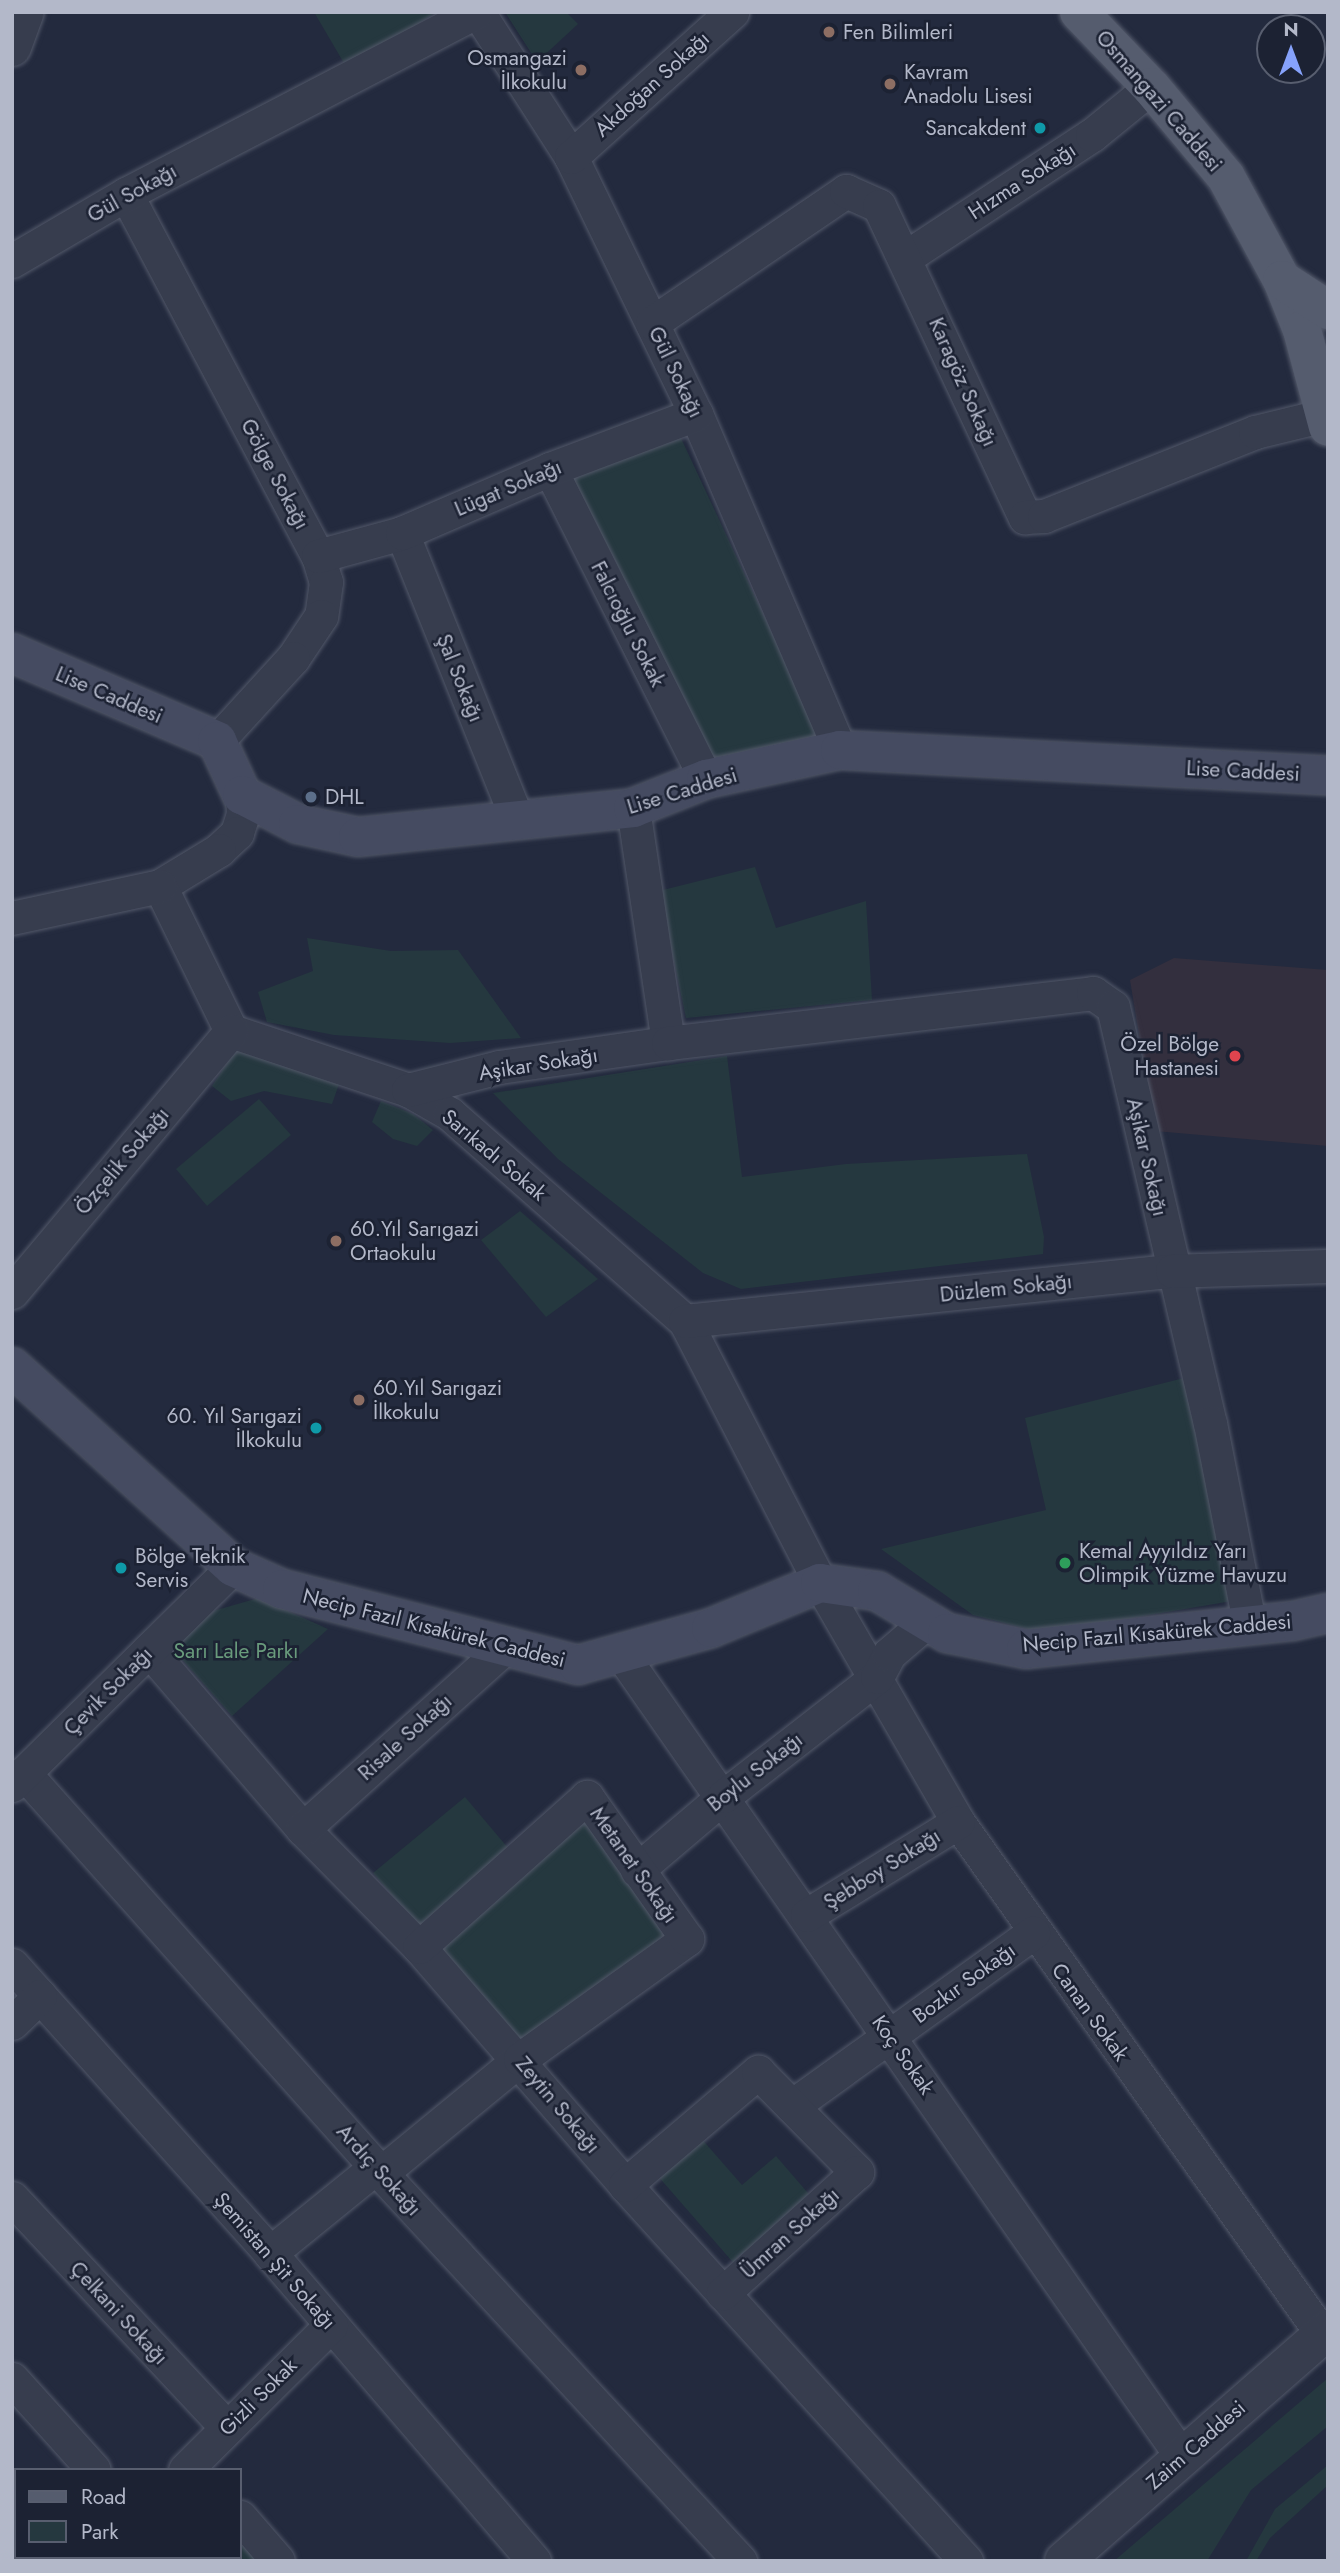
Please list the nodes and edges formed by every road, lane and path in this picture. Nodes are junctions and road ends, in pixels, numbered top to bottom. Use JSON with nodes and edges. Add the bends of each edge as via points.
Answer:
{"nodes":[{"id":1,"x":25,"y":12,"type":"edge"},
{"id":2,"x":477,"y":12,"type":"edge"},
{"id":3,"x":732,"y":12,"type":"edge"},
{"id":4,"x":1079,"y":12,"type":"edge"},
{"id":5,"x":12,"y":47,"type":"edge"},
{"id":6,"x":1139,"y":96,"type":"junction"},
{"id":7,"x":571,"y":157,"type":"junction"},
{"id":8,"x":126,"y":194,"type":"junction"},
{"id":9,"x":906,"y":257,"type":"junction"},
{"id":10,"x":13,"y":261,"type":"edge"},
{"id":11,"x":1282,"y":280,"type":"junction"},
{"id":12,"x":1328,"y":310,"type":"edge"},
{"id":13,"x":652,"y":323,"type":"junction"},
{"id":14,"x":696,"y":414,"type":"junction"},
{"id":15,"x":1326,"y":421,"type":"edge"},
{"id":16,"x":550,"y":469,"type":"junction"},
{"id":17,"x":402,"y":533,"type":"junction"},
{"id":18,"x":318,"y":556,"type":"junction"},
{"id":19,"x":12,"y":653,"type":"edge"},
{"id":20,"x":217,"y":741,"type":"junction"},
{"id":21,"x":840,"y":750,"type":"junction"},
{"id":22,"x":1328,"y":776,"type":"edge"},
{"id":23,"x":706,"y":779,"type":"junction"},
{"id":24,"x":242,"y":795,"type":"junction"},
{"id":25,"x":633,"y":808,"type":"junction"},
{"id":26,"x":518,"y":822,"type":"junction"},
{"id":27,"x":160,"y":886,"type":"junction"},
{"id":28,"x":12,"y":918,"type":"edge"},
{"id":29,"x":231,"y":1031,"type":"junction"},
{"id":30,"x":668,"y":1043,"type":"junction"},
{"id":31,"x":408,"y":1090,"type":"junction"},
{"id":32,"x":1328,"y":1266,"type":"edge"},
{"id":33,"x":1172,"y":1271,"type":"junction"},
{"id":34,"x":12,"y":1292,"type":"edge"},
{"id":35,"x":685,"y":1321,"type":"junction"},
{"id":36,"x":12,"y":1367,"type":"edge"},
{"id":37,"x":233,"y":1567,"type":"junction"},
{"id":38,"x":820,"y":1583,"type":"junction"},
{"id":39,"x":1328,"y":1613,"type":"edge"},
{"id":40,"x":925,"y":1623,"type":"junction"},
{"id":41,"x":1250,"y":1626,"type":"junction"},
{"id":42,"x":506,"y":1645,"type":"junction"},
{"id":43,"x":149,"y":1650,"type":"junction"},
{"id":44,"x":622,"y":1655,"type":"junction"},
{"id":45,"x":877,"y":1677,"type":"junction"},
{"id":46,"x":18,"y":1779,"type":"edge"},
{"id":47,"x":723,"y":1796,"type":"junction"},
{"id":48,"x":958,"y":1822,"type":"junction"},
{"id":49,"x":303,"y":1829,"type":"junction"},
{"id":50,"x":637,"y":1870,"type":"junction"},
{"id":51,"x":807,"y":1915,"type":"junction"},
{"id":52,"x":1033,"y":1933,"type":"junction"},
{"id":53,"x":419,"y":1947,"type":"junction"},
{"id":54,"x":12,"y":1965,"type":"edge"},
{"id":55,"x":40,"y":1996,"type":"junction"},
{"id":56,"x":12,"y":2024,"type":"edge"},
{"id":57,"x":890,"y":2037,"type":"junction"},
{"id":58,"x":520,"y":2059,"type":"junction"},
{"id":59,"x":792,"y":2106,"type":"junction"},
{"id":60,"x":379,"y":2170,"type":"junction"},
{"id":61,"x":625,"y":2185,"type":"junction"},
{"id":62,"x":12,"y":2198,"type":"edge"},
{"id":63,"x":270,"y":2253,"type":"junction"},
{"id":64,"x":723,"y":2293,"type":"junction"},
{"id":65,"x":331,"y":2325,"type":"junction"},
{"id":66,"x":1325,"y":2332,"type":"edge"},
{"id":67,"x":12,"y":2379,"type":"edge"},
{"id":68,"x":227,"y":2428,"type":"junction"},
{"id":69,"x":1182,"y":2457,"type":"junction"},
{"id":70,"x":92,"y":2468,"type":"edge"},
{"id":71,"x":192,"y":2468,"type":"edge"},
{"id":72,"x":242,"y":2519,"type":"edge"},
{"id":73,"x":278,"y":2561,"type":"edge"},
{"id":74,"x":534,"y":2561,"type":"edge"},
{"id":75,"x":740,"y":2561,"type":"edge"},
{"id":76,"x":966,"y":2561,"type":"edge"},
{"id":77,"x":1064,"y":2561,"type":"edge"}],
"edges":[{"from":1,"to":5,"type":"street"},
{"from":2,"to":7,"type":"street","name":"Gül Sokağı"},
{"from":2,"to":8,"type":"street","name":"Gül Sokağı"},
{"from":3,"to":7,"type":"street","name":"Akdoğan Sokağı"},
{"from":4,"to":6,"type":"main road","name":"Osmangazi Caddesi"},
{"from":6,"to":9,"type":"street","name":"Hızma Sokağı","via":[[1092,135]]},
{"from":6,"to":11,"type":"main road","name":"Osmangazi Caddesi","via":[[1226,177]]},
{"from":7,"to":13,"type":"street","name":"Gül Sokağı"},
{"from":8,"to":10,"type":"street","name":"Gül Sokağı"},
{"from":8,"to":18,"type":"street","name":"Gölge Sokağı"},
{"from":9,"to":13,"type":"street","name":"Karagöz Sokağı","via":[[879,206],[846,191]]},
{"from":9,"to":15,"type":"street","name":"Karagöz Sokağı","via":[[1025,517],[1044,516],[1255,432]]},
{"from":11,"to":12,"type":"main road"},
{"from":11,"to":15,"type":"main road","name":"Osmangazi Caddesi","via":[[1302,330]]},
{"from":13,"to":14,"type":"street","name":"Gül Sokağı"},
{"from":14,"to":16,"type":"street","name":"Lügat Sokağı"},
{"from":14,"to":21,"type":"street","name":"Gül Sokağı"},
{"from":16,"to":17,"type":"street","name":"Lügat Sokağı"},
{"from":16,"to":23,"type":"street","name":"Falcıoğlu Sokak"},
{"from":17,"to":18,"type":"street","name":"Lügat Sokağı"},
{"from":17,"to":26,"type":"street","name":"Şal Sokağı"},
{"from":18,"to":20,"type":"street","name":"Gölge Sokağı","via":[[326,582],[321,616],[293,657]]},
{"from":19,"to":20,"type":"main road","name":"Lise Caddesi"},
{"from":20,"to":24,"type":"main road"},
{"from":21,"to":22,"type":"main road","name":"Lise Caddesi"},
{"from":21,"to":23,"type":"main road","name":"Lise Caddesi"},
{"from":23,"to":25,"type":"main road","name":"Lise Caddesi"},
{"from":24,"to":26,"type":"main road","name":"Lise Caddesi","via":[[298,824],[358,837]]},
{"from":24,"to":27,"type":"street","via":[[237,833],[219,850]]},
{"from":25,"to":26,"type":"main road","name":"Lise Caddesi"},
{"from":25,"to":30,"type":"street"},
{"from":27,"to":28,"type":"street"},
{"from":27,"to":29,"type":"street"},
{"from":29,"to":31,"type":"street","name":"Sarıkadı Sokak"},
{"from":29,"to":34,"type":"street","name":"Özçelik Sokağı"},
{"from":30,"to":31,"type":"street","name":"Aşikar Sokağı","via":[[499,1067]]},
{"from":30,"to":33,"type":"street","name":"Aşikar Sokağı","via":[[1093,993],[1113,1007]]},
{"from":31,"to":35,"type":"street","name":"Sarıkadı Sokak","via":[[450,1114]]},
{"from":32,"to":33,"type":"street","name":"Düzlem Sokağı"},
{"from":33,"to":35,"type":"street","name":"Düzlem Sokağı"},
{"from":33,"to":41,"type":"street","name":"Aşikar Sokağı","via":[[1210,1423]]},
{"from":35,"to":38,"type":"street","name":"Sarıkadı Sokak"},
{"from":36,"to":37,"type":"main road","name":"Necip Fazıl Kısakürek Caddesi"},
{"from":37,"to":42,"type":"main road","name":"Necip Fazıl Kısakürek Caddesi","via":[[282,1589]]},
{"from":37,"to":43,"type":"street","name":"Çevik Sokağı"},
{"from":38,"to":40,"type":"main road","name":"Necip Fazıl Kısakürek Caddesi","via":[[877,1591]]},
{"from":38,"to":44,"type":"main road","name":"Necip Fazıl Kısakürek Caddesi","via":[[710,1628]]},
{"from":38,"to":45,"type":"street","name":"Canan Sokak"},
{"from":39,"to":41,"type":"main road","name":"Necip Fazıl Kısakürek Caddesi"},
{"from":40,"to":41,"type":"main road","name":"Necip Fazıl Kısakürek Caddesi","via":[[947,1633],[1026,1649]]},
{"from":40,"to":45,"type":"street","via":[[889,1654]]},
{"from":42,"to":44,"type":"main road","name":"Necip Fazıl Kısakürek Caddesi","via":[[578,1665]]},
{"from":42,"to":49,"type":"street","name":"Risale Sokağı"},
{"from":43,"to":46,"type":"street","name":"Çevik Sokağı"},
{"from":43,"to":49,"type":"street","name":"Zeytin Sokağı"},
{"from":44,"to":47,"type":"street","name":"Koç Sokak"},
{"from":45,"to":47,"type":"street","name":"Boylu Sokağı"},
{"from":45,"to":48,"type":"street","name":"Canan Sokak"},
{"from":46,"to":60,"type":"street","name":"Ardıç Sokağı"},
{"from":47,"to":50,"type":"street","name":"Boylu Sokağı"},
{"from":47,"to":51,"type":"street","name":"Koç Sokak"},
{"from":48,"to":51,"type":"street","name":"Şebboy Sokağı"},
{"from":48,"to":52,"type":"street","name":"Canan Sokak"},
{"from":49,"to":53,"type":"street","name":"Zeytin Sokağı"},
{"from":50,"to":53,"type":"street","name":"Metanet Sokağı","via":[[587,1797]]},
{"from":50,"to":58,"type":"street","name":"Metanet Sokağı","via":[[687,1939]]},
{"from":51,"to":57,"type":"street","name":"Koç Sokak"},
{"from":52,"to":57,"type":"street","name":"Bozkır Sokağı"},
{"from":52,"to":66,"type":"street","name":"Canan Sokak"},
{"from":53,"to":58,"type":"street","name":"Zeytin Sokağı"},
{"from":54,"to":55,"type":"street","name":"Şemistan Şit Sokağı"},
{"from":55,"to":56,"type":"street"},
{"from":55,"to":63,"type":"street","name":"Şemistan Şit Sokağı"},
{"from":57,"to":59,"type":"street","name":"Bozkır Sokağı"},
{"from":57,"to":69,"type":"street","name":"Koç Sokak"},
{"from":58,"to":60,"type":"street","name":"Metanet Sokağı"},
{"from":58,"to":61,"type":"street","name":"Zeytin Sokağı"},
{"from":59,"to":61,"type":"street","via":[[758,2072]]},
{"from":59,"to":64,"type":"street","name":"Ümran Sokağı","via":[[857,2172]]},
{"from":60,"to":63,"type":"street","name":"Metanet Sokağı"},
{"from":60,"to":75,"type":"street","name":"Ardıç Sokağı"},
{"from":61,"to":64,"type":"street","name":"Zeytin Sokağı"},
{"from":62,"to":68,"type":"street","name":"Çelkani Sokağı"},
{"from":63,"to":65,"type":"street","name":"Şemistan Şit Sokağı"},
{"from":64,"to":76,"type":"street","name":"Zeytin Sokağı"},
{"from":65,"to":68,"type":"street","name":"Gizli Sokak"},
{"from":65,"to":74,"type":"street","name":"Şemistan Şit Sokağı"},
{"from":66,"to":69,"type":"street","name":"Zaim Caddesi"},
{"from":67,"to":70,"type":"street"},
{"from":68,"to":71,"type":"street","name":"Gizli Sokak"},
{"from":69,"to":77,"type":"street","name":"Zaim Caddesi"},
{"from":72,"to":73,"type":"street"}]}
